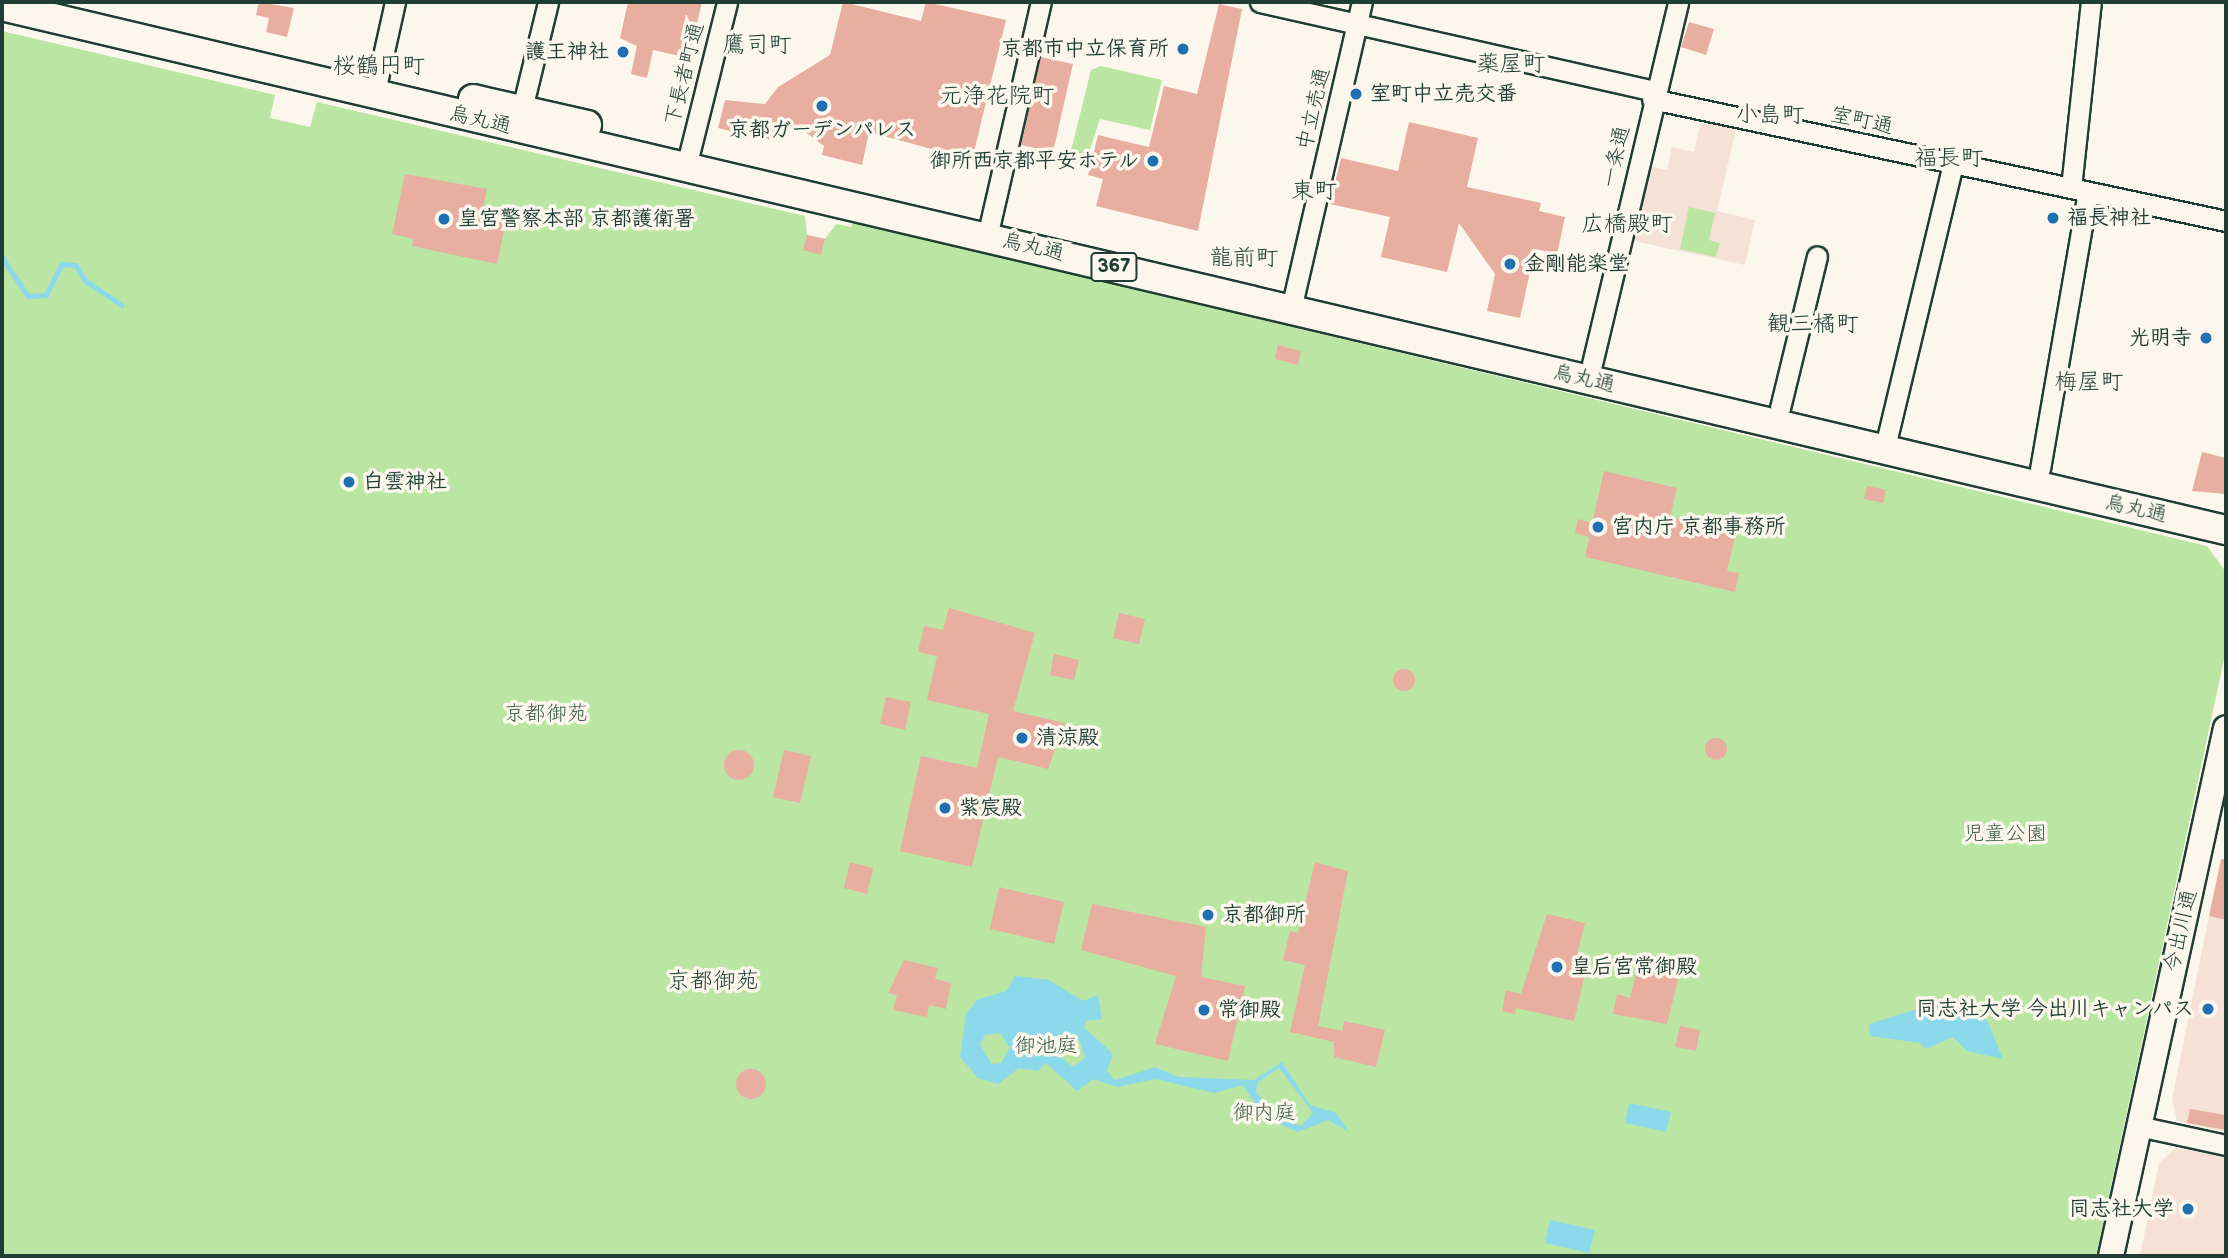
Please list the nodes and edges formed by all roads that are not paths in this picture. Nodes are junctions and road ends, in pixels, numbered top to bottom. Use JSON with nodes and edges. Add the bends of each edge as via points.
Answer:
{"nodes":[{"id":1,"x":396,"y":2,"type":"edge"},
{"id":2,"x":548,"y":2,"type":"edge"},
{"id":3,"x":727,"y":2,"type":"edge"},
{"id":4,"x":1041,"y":2,"type":"edge"},
{"id":5,"x":1260,"y":2,"type":"edge"},
{"id":6,"x":1362,"y":2,"type":"edge"},
{"id":7,"x":1678,"y":2,"type":"edge"},
{"id":8,"x":2091,"y":2,"type":"edge"},
{"id":9,"x":2,"y":6,"type":"edge"},
{"id":10,"x":58,"y":6,"type":"edge"},
{"id":11,"x":1357,"y":24,"type":"junction"},
{"id":12,"x":376,"y":87,"type":"junction"},
{"id":13,"x":1653,"y":95,"type":"junction"},
{"id":14,"x":522,"y":109,"type":"junction"},
{"id":15,"x":688,"y":158,"type":"junction"},
{"id":16,"x":1953,"y":163,"type":"junction"},
{"id":17,"x":2080,"y":190,"type":"junction"},
{"id":18,"x":2226,"y":221,"type":"edge"},
{"id":19,"x":989,"y":227,"type":"junction"},
{"id":20,"x":1817,"y":256,"type":"dead end"},
{"id":21,"x":1293,"y":300,"type":"junction"},
{"id":22,"x":1592,"y":364,"type":"junction"},
{"id":23,"x":1780,"y":408,"type":"junction"},
{"id":24,"x":1887,"y":442,"type":"junction"},
{"id":25,"x":2040,"y":469,"type":"junction"},
{"id":26,"x":2226,"y":512,"type":"edge"},
{"id":27,"x":2226,"y":530,"type":"edge"},
{"id":28,"x":2226,"y":729,"type":"edge"},
{"id":29,"x":2226,"y":778,"type":"edge"},
{"id":30,"x":2145,"y":1127,"type":"junction"},
{"id":31,"x":2226,"y":1144,"type":"edge"},
{"id":32,"x":2111,"y":1256,"type":"edge"},
{"id":33,"x":2125,"y":1256,"type":"edge"}],
"edges":[{"from":1,"to":12,"type":"street"},
{"from":2,"to":14,"type":"street"},
{"from":3,"to":15,"type":"street","name":"下長者町通"},
{"from":4,"to":19,"type":"street"},
{"from":5,"to":11,"type":"street","name":"室町通"},
{"from":6,"to":11,"type":"street","name":"中立売通"},
{"from":7,"to":13,"type":"street","name":"一条通"},
{"from":8,"to":17,"type":"street"},
{"from":9,"to":10,"type":"highway","name":"烏丸通","number":"367"},
{"from":10,"to":12,"type":"highway","name":"烏丸通","number":"367"},
{"from":11,"to":13,"type":"street","name":"室町通"},
{"from":11,"to":21,"type":"street","name":"中立売通"},
{"from":12,"to":14,"type":"highway","name":"烏丸通","number":"367"},
{"from":12,"to":15,"type":"highway","name":"烏丸通","number":"367"},
{"from":13,"to":16,"type":"street","name":"室町通"},
{"from":13,"to":22,"type":"street","name":"一条通"},
{"from":14,"to":15,"type":"highway","name":"烏丸通","number":"367"},
{"from":15,"to":19,"type":"highway","name":"烏丸通","number":"367"},
{"from":16,"to":17,"type":"street","name":"室町通"},
{"from":16,"to":24,"type":"street"},
{"from":17,"to":18,"type":"street","name":"室町通"},
{"from":17,"to":25,"type":"street"},
{"from":19,"to":21,"type":"highway","name":"烏丸通","number":"367"},
{"from":20,"to":23,"type":"street"},
{"from":21,"to":22,"type":"highway","name":"烏丸通","number":"367"},
{"from":21,"to":24,"type":"highway","name":"烏丸通","number":"367"},
{"from":22,"to":23,"type":"highway","name":"烏丸通","number":"367"},
{"from":23,"to":24,"type":"highway","name":"烏丸通","number":"367"},
{"from":24,"to":25,"type":"highway","name":"烏丸通","number":"367"},
{"from":24,"to":27,"type":"highway","name":"烏丸通","number":"367"},
{"from":25,"to":26,"type":"highway","name":"烏丸通","number":"367"},
{"from":28,"to":30,"type":"main road","name":"今出川通"},
{"from":29,"to":30,"type":"main road","name":"今出川通"},
{"from":30,"to":31,"type":"street"},
{"from":30,"to":32,"type":"main road","name":"今出川通"},
{"from":30,"to":33,"type":"main road","name":"今出川通"}]}
